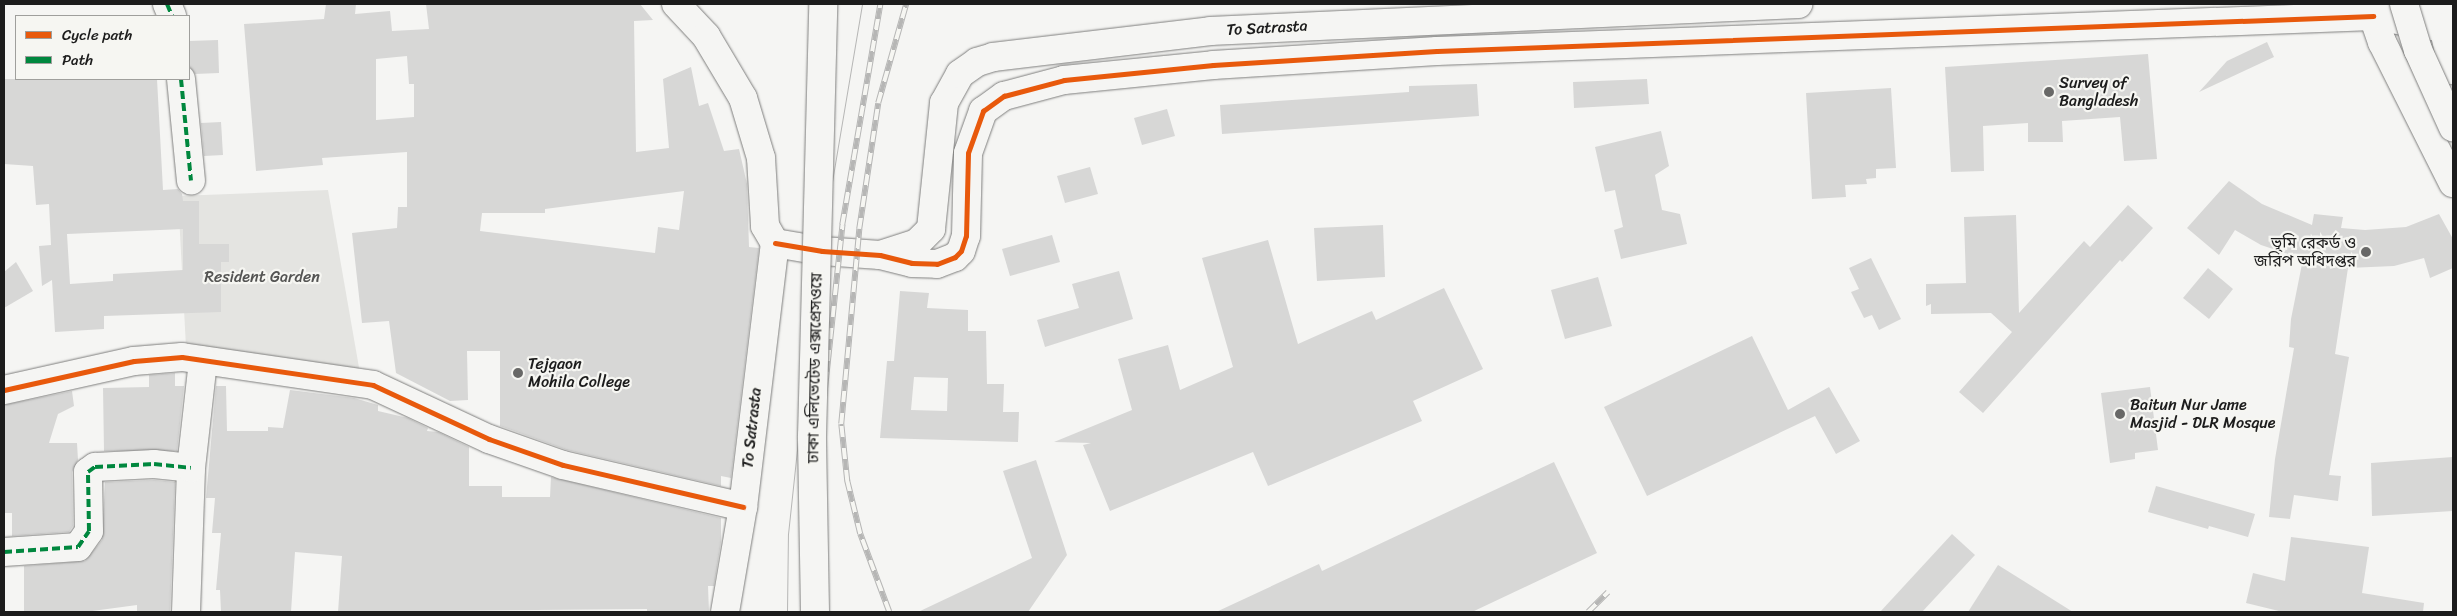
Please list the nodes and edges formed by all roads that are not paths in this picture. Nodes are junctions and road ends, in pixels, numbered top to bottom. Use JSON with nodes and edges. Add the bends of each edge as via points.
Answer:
{"nodes":[{"id":1,"x":823,"y":4,"type":"edge"},
{"id":2,"x":1798,"y":4,"type":"edge"},
{"id":3,"x":2404,"y":4,"type":"edge"},
{"id":4,"x":2417,"y":4,"type":"edge"},
{"id":5,"x":1713,"y":5,"type":"edge"},
{"id":6,"x":690,"y":10,"type":"edge"},
{"id":7,"x":2372,"y":10,"type":"edge"},
{"id":8,"x":2445,"y":21,"type":"edge"},
{"id":9,"x":1210,"y":31,"type":"junction"},
{"id":10,"x":1714,"y":39,"type":"junction"},
{"id":11,"x":993,"y":57,"type":"junction"},
{"id":12,"x":1214,"y":65,"type":"junction"},
{"id":13,"x":2453,"y":68,"type":"edge"},
{"id":14,"x":181,"y":80,"type":"edge"},
{"id":15,"x":2402,"y":82,"type":"junction"},
{"id":16,"x":1004,"y":96,"type":"junction"},
{"id":17,"x":2453,"y":127,"type":"edge"},
{"id":18,"x":192,"y":181,"type":"dead end"},
{"id":19,"x":2453,"y":184,"type":"edge"},
{"id":20,"x":775,"y":243,"type":"junction"},
{"id":21,"x":880,"y":255,"type":"junction"},
{"id":22,"x":203,"y":360,"type":"junction"},
{"id":23,"x":4,"y":390,"type":"edge"},
{"id":24,"x":192,"y":468,"type":"junction"},
{"id":25,"x":743,"y":507,"type":"junction"},
{"id":26,"x":4,"y":552,"type":"edge"},
{"id":27,"x":186,"y":612,"type":"edge"},
{"id":28,"x":725,"y":612,"type":"edge"},
{"id":29,"x":815,"y":612,"type":"edge"}],
"edges":[{"from":1,"to":29,"type":"main road","name":"ঢাকা এলিভেটেড এক্সপ্রেসওয়ে","bridge":true,"via":[[812,436]]},
{"from":2,"to":5,"type":"main road","name":"To Satrasta"},
{"from":3,"to":17,"type":"main road","bridge":true,"via":[[2418,50]]},
{"from":4,"to":7,"type":"main road","via":[[2396,14]]},
{"from":5,"to":9,"type":"main road","name":"To Satrasta"},
{"from":5,"to":10,"type":"main road"},
{"from":6,"to":20,"type":"main road","via":[[743,98],[761,158],[765,226]]},
{"from":7,"to":8,"type":"main road"},
{"from":7,"to":10,"type":"main road"},
{"from":7,"to":15,"type":"main road"},
{"from":8,"to":13,"type":"main road"},
{"from":9,"to":11,"type":"main road","name":"To Satrasta"},
{"from":9,"to":12,"type":"main road"},
{"from":10,"to":12,"type":"main road"},
{"from":11,"to":16,"type":"main road"},
{"from":11,"to":21,"type":"main road","name":"To Satrasta","via":[[977,62],[960,74],[944,103],[931,229],[917,242]]},
{"from":12,"to":16,"type":"main road","via":[[1064,80]]},
{"from":13,"to":15,"type":"main road"},
{"from":14,"to":18,"type":"main road"},
{"from":15,"to":19,"type":"main road"},
{"from":16,"to":21,"type":"main road","via":[[983,111],[968,153],[966,236],[961,251],[955,258],[937,264],[912,264]]},
{"from":20,"to":21,"type":"main road","via":[[822,251]]},
{"from":20,"to":25,"type":"main road","name":"To Satrasta"},
{"from":22,"to":23,"type":"main road","via":[[182,357],[134,361]]},
{"from":22,"to":24,"type":"main road"},
{"from":22,"to":25,"type":"main road","via":[[373,385],[490,439],[563,465]]},
{"from":24,"to":26,"type":"main road","via":[[154,464],[95,467],[88,472],[89,531],[78,548]]},
{"from":24,"to":27,"type":"main road"},
{"from":25,"to":28,"type":"main road","name":"To Satrasta"}]}
